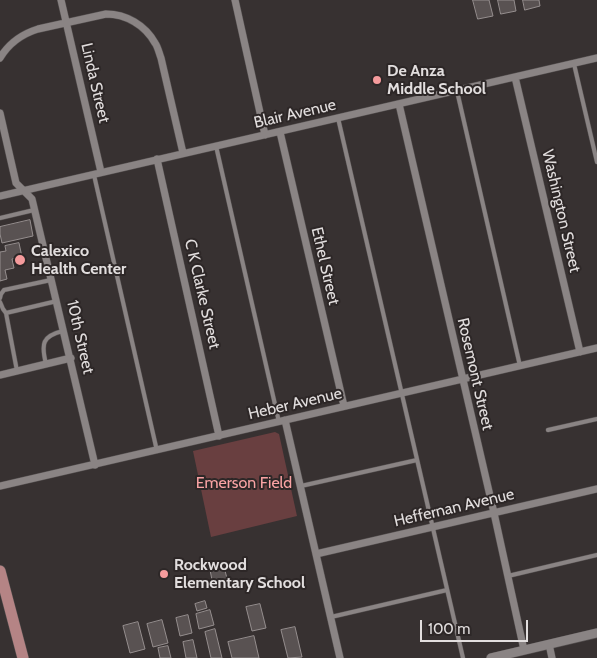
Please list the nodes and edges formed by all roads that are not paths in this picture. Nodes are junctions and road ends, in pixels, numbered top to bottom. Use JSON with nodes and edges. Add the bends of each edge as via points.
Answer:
{"nodes":[{"id":1,"x":61,"y":0,"type":"edge"},
{"id":2,"x":235,"y":0,"type":"edge"},
{"id":3,"x":66,"y":22,"type":"junction"},
{"id":4,"x":0,"y":58,"type":"edge"},
{"id":5,"x":597,"y":58,"type":"edge"},
{"id":6,"x":574,"y":63,"type":"junction"},
{"id":7,"x":515,"y":77,"type":"junction"},
{"id":8,"x":457,"y":90,"type":"junction"},
{"id":9,"x":398,"y":104,"type":"junction"},
{"id":10,"x":0,"y":113,"type":"edge"},
{"id":11,"x":338,"y":118,"type":"junction"},
{"id":12,"x":280,"y":132,"type":"junction"},
{"id":13,"x":265,"y":135,"type":"junction"},
{"id":14,"x":216,"y":146,"type":"junction"},
{"id":15,"x":183,"y":153,"type":"junction"},
{"id":16,"x":157,"y":159,"type":"junction"},
{"id":17,"x":597,"y":162,"type":"edge"},
{"id":18,"x":101,"y":172,"type":"junction"},
{"id":19,"x":93,"y":174,"type":"junction"},
{"id":20,"x":23,"y":190,"type":"junction"},
{"id":21,"x":0,"y":196,"type":"edge"},
{"id":22,"x":35,"y":210,"type":"junction"},
{"id":23,"x":0,"y":218,"type":"edge"},
{"id":24,"x":52,"y":280,"type":"junction"},
{"id":25,"x":0,"y":298,"type":"edge"},
{"id":26,"x":57,"y":301,"type":"junction"},
{"id":27,"x":0,"y":302,"type":"edge"},
{"id":28,"x":6,"y":313,"type":"junction"},
{"id":29,"x":64,"y":330,"type":"junction"},
{"id":30,"x":597,"y":348,"type":"edge"},
{"id":31,"x":580,"y":352,"type":"junction"},
{"id":32,"x":71,"y":358,"type":"junction"},
{"id":33,"x":46,"y":364,"type":"junction"},
{"id":34,"x":520,"y":366,"type":"junction"},
{"id":35,"x":17,"y":370,"type":"junction"},
{"id":36,"x":0,"y":374,"type":"edge"},
{"id":37,"x":462,"y":380,"type":"junction"},
{"id":38,"x":402,"y":394,"type":"junction"},
{"id":39,"x":344,"y":406,"type":"junction"},
{"id":40,"x":597,"y":419,"type":"edge"},
{"id":41,"x":282,"y":421,"type":"junction"},
{"id":42,"x":548,"y":430,"type":"dead end"},
{"id":43,"x":219,"y":436,"type":"junction"},
{"id":44,"x":157,"y":451,"type":"junction"},
{"id":45,"x":417,"y":460,"type":"junction"},
{"id":46,"x":95,"y":465,"type":"junction"},
{"id":47,"x":0,"y":486,"type":"edge"},
{"id":48,"x":300,"y":486,"type":"junction"},
{"id":49,"x":597,"y":489,"type":"edge"},
{"id":50,"x":494,"y":513,"type":"junction"},
{"id":51,"x":432,"y":527,"type":"junction"},
{"id":52,"x":316,"y":554,"type":"junction"},
{"id":53,"x":597,"y":555,"type":"edge"},
{"id":54,"x":0,"y":571,"type":"edge"},
{"id":55,"x":508,"y":576,"type":"junction"},
{"id":56,"x":447,"y":590,"type":"junction"},
{"id":57,"x":331,"y":617,"type":"junction"},
{"id":58,"x":597,"y":633,"type":"edge"},
{"id":59,"x":549,"y":644,"type":"junction"},
{"id":60,"x":524,"y":650,"type":"junction"},
{"id":61,"x":23,"y":658,"type":"edge"},
{"id":62,"x":340,"y":658,"type":"edge"},
{"id":63,"x":463,"y":658,"type":"edge"},
{"id":64,"x":495,"y":658,"type":"edge"},
{"id":65,"x":552,"y":658,"type":"edge"}],
"edges":[{"from":1,"to":3,"type":"street","name":"Linda Street"},
{"from":2,"to":13,"type":"street"},
{"from":3,"to":4,"type":"street","via":[[28,32],[12,42]]},
{"from":3,"to":15,"type":"street","via":[[114,14],[127,18],[147,32],[161,58]]},
{"from":3,"to":18,"type":"street","name":"Linda Street"},
{"from":5,"to":6,"type":"street","name":"Blair Avenue"},
{"from":6,"to":7,"type":"street","name":"Blair Avenue"},
{"from":6,"to":17,"type":"lane"},
{"from":7,"to":8,"type":"street","name":"Blair Avenue"},
{"from":7,"to":31,"type":"street","name":"Washington Street"},
{"from":8,"to":9,"type":"street","name":"Blair Avenue"},
{"from":8,"to":34,"type":"lane"},
{"from":9,"to":11,"type":"street","name":"Blair Avenue"},
{"from":9,"to":37,"type":"street","name":"Rosemont Street"},
{"from":10,"to":20,"type":"street","name":"10th Street","via":[[16,183]]},
{"from":11,"to":12,"type":"street","name":"Blair Avenue"},
{"from":11,"to":38,"type":"lane"},
{"from":12,"to":13,"type":"street","name":"Blair Avenue"},
{"from":12,"to":39,"type":"street","name":"Ethel Street"},
{"from":13,"to":14,"type":"street","name":"Blair Avenue"},
{"from":14,"to":15,"type":"street","name":"Blair Avenue"},
{"from":14,"to":41,"type":"lane"},
{"from":15,"to":16,"type":"street","name":"Blair Avenue"},
{"from":16,"to":18,"type":"street","name":"Blair Avenue"},
{"from":16,"to":43,"type":"street","name":"C K Clarke Street"},
{"from":18,"to":19,"type":"street","name":"Blair Avenue"},
{"from":19,"to":20,"type":"street","name":"Blair Avenue"},
{"from":19,"to":44,"type":"lane"},
{"from":20,"to":21,"type":"street","name":"Blair Avenue"},
{"from":20,"to":22,"type":"street","name":"10th Street","via":[[32,198]]},
{"from":22,"to":23,"type":"lane"},
{"from":22,"to":24,"type":"street","name":"10th Street"},
{"from":24,"to":25,"type":"lane","via":[[4,290]]},
{"from":24,"to":26,"type":"street","name":"10th Street"},
{"from":26,"to":28,"type":"lane"},
{"from":26,"to":29,"type":"street","name":"10th Street"},
{"from":27,"to":28,"type":"lane"},
{"from":28,"to":35,"type":"lane"},
{"from":29,"to":32,"type":"street","name":"10th Street"},
{"from":29,"to":33,"type":"lane","via":[[49,336],[45,342]]},
{"from":30,"to":31,"type":"street","name":"Heber Avenue"},
{"from":31,"to":34,"type":"street","name":"Heber Avenue"},
{"from":32,"to":33,"type":"street"},
{"from":32,"to":46,"type":"street","name":"10th Street"},
{"from":33,"to":35,"type":"street"},
{"from":34,"to":37,"type":"street","name":"Heber Avenue"},
{"from":35,"to":36,"type":"street"},
{"from":37,"to":38,"type":"street","name":"Heber Avenue"},
{"from":37,"to":50,"type":"street","name":"Rosemont Street"},
{"from":38,"to":39,"type":"street","name":"Heber Avenue"},
{"from":38,"to":45,"type":"lane"},
{"from":39,"to":41,"type":"street","name":"Heber Avenue"},
{"from":40,"to":42,"type":"lane"},
{"from":41,"to":43,"type":"street","name":"Heber Avenue"},
{"from":41,"to":48,"type":"street"},
{"from":43,"to":44,"type":"street","name":"Heber Avenue"},
{"from":44,"to":46,"type":"street","name":"Heber Avenue"},
{"from":45,"to":48,"type":"lane"},
{"from":45,"to":51,"type":"lane"},
{"from":46,"to":47,"type":"street","name":"Heber Avenue"},
{"from":48,"to":52,"type":"street"},
{"from":49,"to":50,"type":"street","name":"Heffernan Avenue"},
{"from":50,"to":51,"type":"street","name":"Heffernan Avenue"},
{"from":50,"to":55,"type":"street","name":"Rosemont Street"},
{"from":51,"to":52,"type":"street","name":"Heffernan Avenue"},
{"from":51,"to":56,"type":"lane"},
{"from":52,"to":57,"type":"street"},
{"from":53,"to":55,"type":"lane"},
{"from":54,"to":61,"type":"main road"},
{"from":55,"to":60,"type":"street","name":"Rosemont Street"},
{"from":56,"to":57,"type":"lane"},
{"from":56,"to":63,"type":"lane"},
{"from":57,"to":62,"type":"street"},
{"from":58,"to":59,"type":"street"},
{"from":59,"to":60,"type":"street"},
{"from":59,"to":65,"type":"street"},
{"from":60,"to":64,"type":"street"}]}
